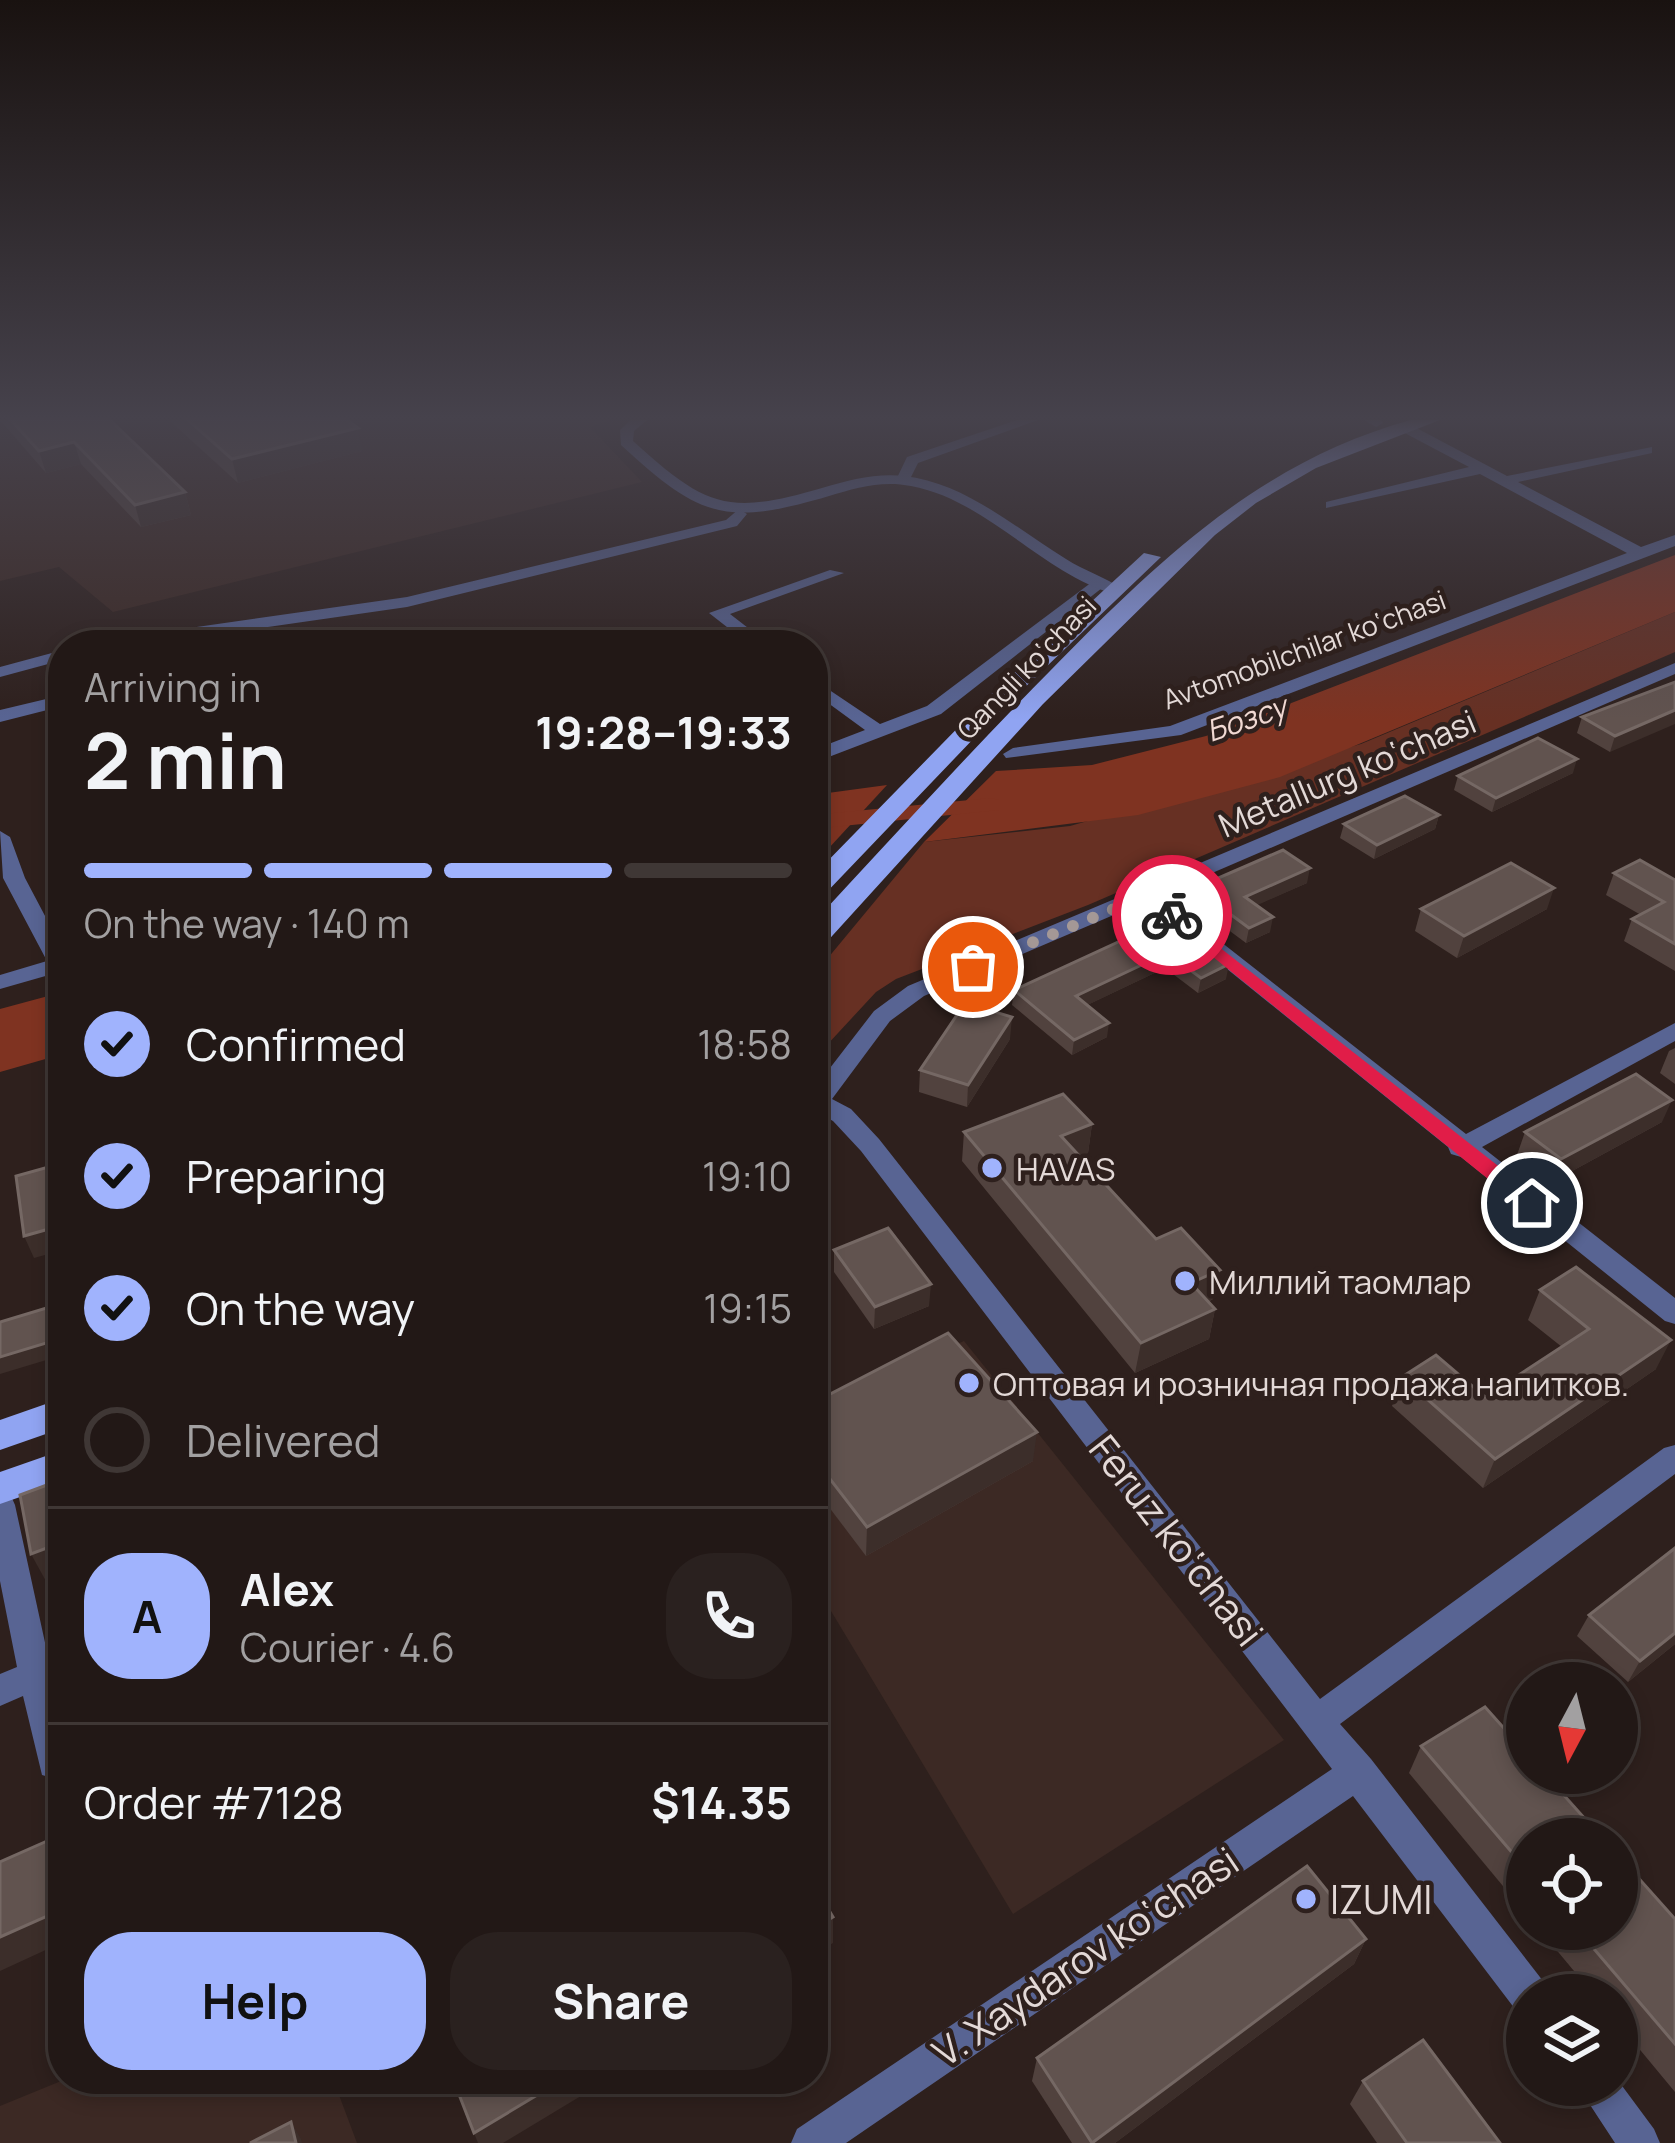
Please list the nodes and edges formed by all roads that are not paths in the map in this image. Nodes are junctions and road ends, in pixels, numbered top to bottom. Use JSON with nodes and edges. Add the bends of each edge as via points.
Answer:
{"nodes":[{"id":1,"x":733,"y":520,"type":"edge"},
{"id":2,"x":991,"y":520,"type":"edge"},
{"id":3,"x":1195,"y":520,"type":"edge"},
{"id":4,"x":1229,"y":520,"type":"edge"},
{"id":5,"x":1577,"y":520,"type":"edge"},
{"id":6,"x":1675,"y":540,"type":"edge"},
{"id":7,"x":1640,"y":553,"type":"junction"},
{"id":8,"x":836,"y":573,"type":"dead end"},
{"id":9,"x":1105,"y":586,"type":"junction"},
{"id":10,"x":1138,"y":596,"type":"junction"},
{"id":11,"x":211,"y":630,"type":"edge"},
{"id":12,"x":740,"y":630,"type":"edge"},
{"id":13,"x":48,"y":659,"type":"edge"},
{"id":14,"x":1675,"y":668,"type":"edge"},
{"id":15,"x":6,"y":670,"type":"edge"},
{"id":16,"x":828,"y":695,"type":"edge"},
{"id":17,"x":48,"y":704,"type":"edge"},
{"id":18,"x":36,"y":707,"type":"junction"},
{"id":19,"x":0,"y":716,"type":"edge"},
{"id":20,"x":879,"y":732,"type":"junction"},
{"id":21,"x":828,"y":751,"type":"edge"},
{"id":22,"x":1013,"y":754,"type":"dead end"},
{"id":23,"x":0,"y":837,"type":"edge"},
{"id":24,"x":828,"y":876,"type":"edge"},
{"id":25,"x":1148,"y":895,"type":"junction"},
{"id":26,"x":828,"y":924,"type":"edge"},
{"id":27,"x":48,"y":941,"type":"edge"},
{"id":28,"x":48,"y":969,"type":"edge"},
{"id":29,"x":0,"y":982,"type":"edge"},
{"id":30,"x":1675,"y":1031,"type":"edge"},
{"id":31,"x":828,"y":1085,"type":"edge"},
{"id":32,"x":828,"y":1110,"type":"edge"},
{"id":33,"x":1460,"y":1148,"type":"junction"},
{"id":34,"x":1675,"y":1313,"type":"edge"},
{"id":35,"x":48,"y":1418,"type":"edge"},
{"id":36,"x":0,"y":1435,"type":"edge"},
{"id":37,"x":1675,"y":1457,"type":"edge"},
{"id":38,"x":48,"y":1471,"type":"edge"},
{"id":39,"x":0,"y":1489,"type":"edge"},
{"id":40,"x":0,"y":1505,"type":"edge"},
{"id":41,"x":36,"y":1675,"type":"junction"},
{"id":42,"x":0,"y":1690,"type":"edge"},
{"id":43,"x":1320,"y":1719,"type":"junction"},
{"id":44,"x":48,"y":1734,"type":"edge"},
{"id":45,"x":1359,"y":1771,"type":"junction"},
{"id":46,"x":1512,"y":1974,"type":"edge"},
{"id":47,"x":1613,"y":2106,"type":"edge"},
{"id":48,"x":811,"y":2143,"type":"edge"},
{"id":49,"x":1640,"y":2143,"type":"edge"}],
"edges":[{"from":1,"to":11,"type":"street","via":[[407,602]]},
{"from":2,"to":9,"type":"street"},
{"from":3,"to":9,"type":"main road","name":"Qangli ko‘chasi"},
{"from":4,"to":10,"type":"main road","name":"Qangli ko‘chasi"},
{"from":5,"to":7,"type":"street"},
{"from":6,"to":7,"type":"street","name":"Avtomobilchilar ko‘chasi"},
{"from":7,"to":22,"type":"street","name":"Avtomobilchilar ko‘chasi","via":[[1174,731]]},
{"from":8,"to":12,"type":"street","via":[[717,613]]},
{"from":9,"to":10,"type":"main road"},
{"from":9,"to":20,"type":"street","name":"Qangli ko‘chasi","via":[[934,710]]},
{"from":9,"to":24,"type":"main road","name":"Qangli ko‘chasi"},
{"from":10,"to":26,"type":"main road","name":"Qangli ko‘chasi"},
{"from":13,"to":15,"type":"street"},
{"from":14,"to":25,"type":"street","name":"Metallurg ko‘chasi"},
{"from":15,"to":18,"type":"street"},
{"from":16,"to":20,"type":"street"},
{"from":17,"to":18,"type":"street"},
{"from":18,"to":19,"type":"street"},
{"from":20,"to":21,"type":"street","name":"Qangli ko‘chasi"},
{"from":23,"to":27,"type":"street"},
{"from":25,"to":31,"type":"street","name":"Metallurg ko‘chasi","via":[[904,998]]},
{"from":25,"to":33,"type":"street"},
{"from":28,"to":29,"type":"street"},
{"from":30,"to":33,"type":"street"},
{"from":32,"to":43,"type":"street","name":"Feruz ko‘chasi","via":[[870,1145]]},
{"from":33,"to":34,"type":"street"},
{"from":35,"to":36,"type":"main road"},
{"from":37,"to":43,"type":"street"},
{"from":38,"to":39,"type":"main road"},
{"from":40,"to":41,"type":"street"},
{"from":41,"to":42,"type":"street"},
{"from":41,"to":44,"type":"street"},
{"from":43,"to":45,"type":"street","name":"Feruz ko‘chasi"},
{"from":45,"to":46,"type":"street","name":"Feruz ko‘chasi"},
{"from":45,"to":48,"type":"street","name":"V. Xaydarov ko‘chasi"},
{"from":47,"to":49,"type":"street"}]}
